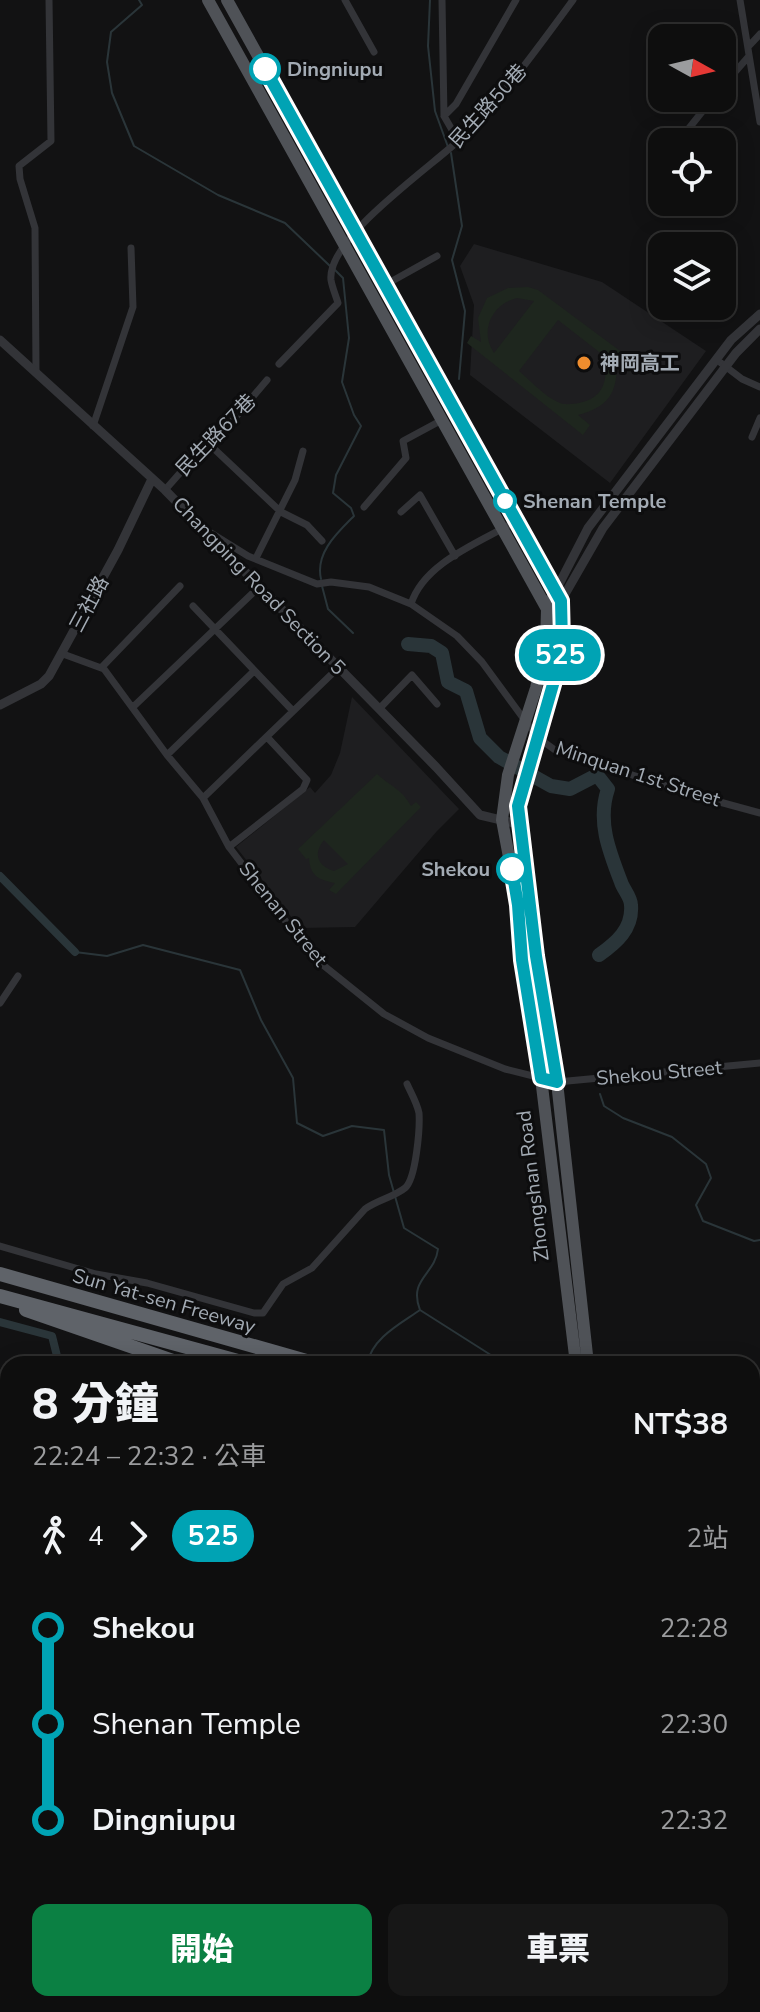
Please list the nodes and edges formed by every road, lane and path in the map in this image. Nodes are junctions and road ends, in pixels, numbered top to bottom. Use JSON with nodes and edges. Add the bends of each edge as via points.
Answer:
{"nodes":[{"id":1,"x":49,"y":0,"type":"edge"},
{"id":2,"x":208,"y":0,"type":"edge"},
{"id":3,"x":227,"y":0,"type":"edge"},
{"id":4,"x":345,"y":0,"type":"edge"},
{"id":5,"x":442,"y":0,"type":"edge"},
{"id":6,"x":516,"y":0,"type":"edge"},
{"id":7,"x":573,"y":0,"type":"edge"},
{"id":8,"x":740,"y":0,"type":"edge"},
{"id":9,"x":760,"y":34,"type":"edge"},
{"id":10,"x":374,"y":52,"type":"dead end"},
{"id":11,"x":749,"y":52,"type":"junction"},
{"id":12,"x":736,"y":69,"type":"edge"},
{"id":13,"x":702,"y":112,"type":"edge"},
{"id":14,"x":444,"y":116,"type":"junction"},
{"id":15,"x":760,"y":122,"type":"edge"},
{"id":16,"x":689,"y":128,"type":"edge"},
{"id":17,"x":459,"y":142,"type":"junction"},
{"id":18,"x":355,"y":233,"type":"junction"},
{"id":19,"x":345,"y":247,"type":"junction"},
{"id":20,"x":131,"y":248,"type":"dead end"},
{"id":21,"x":437,"y":256,"type":"dead end"},
{"id":22,"x":385,"y":285,"type":"junction"},
{"id":23,"x":760,"y":314,"type":"edge"},
{"id":24,"x":760,"y":329,"type":"edge"},
{"id":25,"x":0,"y":340,"type":"edge"},
{"id":26,"x":716,"y":360,"type":"junction"},
{"id":27,"x":279,"y":364,"type":"dead end"},
{"id":28,"x":726,"y":367,"type":"junction"},
{"id":29,"x":36,"y":371,"type":"junction"},
{"id":30,"x":267,"y":380,"type":"dead end"},
{"id":31,"x":760,"y":387,"type":"edge"},
{"id":32,"x":760,"y":418,"type":"edge"},
{"id":33,"x":442,"y":420,"type":"junction"},
{"id":34,"x":93,"y":426,"type":"junction"},
{"id":35,"x":752,"y":437,"type":"dead end"},
{"id":36,"x":209,"y":444,"type":"junction"},
{"id":37,"x":303,"y":451,"type":"dead end"},
{"id":38,"x":152,"y":479,"type":"junction"},
{"id":39,"x":165,"y":490,"type":"junction"},
{"id":40,"x":364,"y":507,"type":"dead end"},
{"id":41,"x":281,"y":512,"type":"junction"},
{"id":42,"x":401,"y":512,"type":"dead end"},
{"id":43,"x":516,"y":521,"type":"junction"},
{"id":44,"x":201,"y":527,"type":"junction"},
{"id":45,"x":503,"y":529,"type":"junction"},
{"id":46,"x":322,"y":541,"type":"dead end"},
{"id":47,"x":455,"y":556,"type":"junction"},
{"id":48,"x":256,"y":558,"type":"junction"},
{"id":49,"x":180,"y":586,"type":"dead end"},
{"id":50,"x":258,"y":588,"type":"junction"},
{"id":51,"x":559,"y":601,"type":"junction"},
{"id":52,"x":411,"y":604,"type":"junction"},
{"id":53,"x":193,"y":606,"type":"dead end"},
{"id":54,"x":547,"y":609,"type":"junction"},
{"id":55,"x":215,"y":630,"type":"junction"},
{"id":56,"x":63,"y":654,"type":"junction"},
{"id":57,"x":102,"y":667,"type":"junction"},
{"id":58,"x":338,"y":668,"type":"junction"},
{"id":59,"x":254,"y":671,"type":"junction"},
{"id":60,"x":437,"y":704,"type":"dead end"},
{"id":61,"x":0,"y":705,"type":"edge"},
{"id":62,"x":133,"y":707,"type":"junction"},
{"id":63,"x":379,"y":709,"type":"junction"},
{"id":64,"x":293,"y":711,"type":"junction"},
{"id":65,"x":525,"y":720,"type":"junction"},
{"id":66,"x":267,"y":737,"type":"junction"},
{"id":67,"x":537,"y":737,"type":"junction"},
{"id":68,"x":167,"y":755,"type":"junction"},
{"id":69,"x":203,"y":798,"type":"junction"},
{"id":70,"x":760,"y":813,"type":"edge"},
{"id":71,"x":502,"y":820,"type":"junction"},
{"id":72,"x":518,"y":824,"type":"junction"},
{"id":73,"x":229,"y":847,"type":"junction"},
{"id":74,"x":18,"y":976,"type":"dead end"},
{"id":75,"x":0,"y":1003,"type":"edge"},
{"id":76,"x":760,"y":1063,"type":"edge"},
{"id":77,"x":541,"y":1078,"type":"junction"},
{"id":78,"x":557,"y":1082,"type":"junction"},
{"id":79,"x":407,"y":1084,"type":"dead end"},
{"id":80,"x":0,"y":1246,"type":"edge"},
{"id":81,"x":0,"y":1274,"type":"edge"},
{"id":82,"x":0,"y":1298,"type":"edge"},
{"id":83,"x":160,"y":1356,"type":"edge"},
{"id":84,"x":219,"y":1356,"type":"edge"},
{"id":85,"x":289,"y":1356,"type":"edge"},
{"id":86,"x":575,"y":1356,"type":"edge"},
{"id":87,"x":587,"y":1356,"type":"edge"}],
"edges":[{"from":1,"to":29,"type":"street","via":[[51,141],[19,166],[35,228]]},
{"from":2,"to":19,"type":"main road"},
{"from":3,"to":18,"type":"main road"},
{"from":4,"to":10,"type":"street"},
{"from":5,"to":14,"type":"street"},
{"from":6,"to":14,"type":"street"},
{"from":7,"to":17,"type":"street","name":"民生路50巷"},
{"from":8,"to":11,"type":"street"},
{"from":9,"to":11,"type":"street"},
{"from":11,"to":12,"type":"street"},
{"from":11,"to":15,"type":"street"},
{"from":13,"to":16,"type":"street"},
{"from":14,"to":17,"type":"street"},
{"from":17,"to":18,"type":"street","name":"民生路50巷"},
{"from":18,"to":19,"type":"street","name":"民生路50巷"},
{"from":18,"to":22,"type":"main road"},
{"from":19,"to":27,"type":"street","via":[[330,278],[338,303]]},
{"from":19,"to":33,"type":"main road"},
{"from":20,"to":34,"type":"street","via":[[133,307]]},
{"from":21,"to":22,"type":"street"},
{"from":22,"to":43,"type":"main road"},
{"from":23,"to":26,"type":"street","name":"Zhongshan Road"},
{"from":24,"to":28,"type":"street","name":"Zhongshan Road"},
{"from":25,"to":29,"type":"street","name":"Changping Road Section 5"},
{"from":26,"to":28,"type":"street"},
{"from":26,"to":51,"type":"street","name":"Zhongshan Road","via":[[588,528]]},
{"from":28,"to":31,"type":"street"},
{"from":28,"to":51,"type":"street","name":"Zhongshan Road","via":[[603,528]]},
{"from":29,"to":34,"type":"street","name":"Changping Road Section 5"},
{"from":30,"to":36,"type":"street","name":"民生路67巷"},
{"from":32,"to":35,"type":"street"},
{"from":33,"to":40,"type":"street","via":[[403,441],[406,458]]},
{"from":33,"to":45,"type":"main road"},
{"from":34,"to":38,"type":"street","name":"Changping Road Section 5"},
{"from":36,"to":39,"type":"street","name":"民生路67巷"},
{"from":36,"to":41,"type":"street"},
{"from":37,"to":41,"type":"street"},
{"from":38,"to":39,"type":"street","name":"Changping Road Section 5"},
{"from":38,"to":56,"type":"street","name":"三社路"},
{"from":39,"to":44,"type":"street","name":"Changping Road Section 5"},
{"from":41,"to":46,"type":"street","via":[[307,525]]},
{"from":41,"to":48,"type":"street"},
{"from":42,"to":47,"type":"street","via":[[420,495]]},
{"from":43,"to":45,"type":"street"},
{"from":43,"to":51,"type":"main road"},
{"from":44,"to":48,"type":"street","name":"Minquan 1st Street"},
{"from":44,"to":50,"type":"street","name":"Changping Road Section 5"},
{"from":45,"to":47,"type":"street"},
{"from":45,"to":54,"type":"main road"},
{"from":47,"to":52,"type":"street","via":[[427,577]]},
{"from":48,"to":52,"type":"street","name":"Minquan 1st Street","via":[[317,584],[369,587]]},
{"from":49,"to":57,"type":"street"},
{"from":50,"to":55,"type":"street"},
{"from":50,"to":58,"type":"street","name":"Changping Road Section 5"},
{"from":51,"to":54,"type":"main road","name":"Zhongshan Road"},
{"from":51,"to":67,"type":"main road","name":"Zhongshan Road","via":[[562,643]]},
{"from":52,"to":65,"type":"street","name":"Minquan 1st Street","via":[[457,636]]},
{"from":53,"to":55,"type":"street"},
{"from":54,"to":65,"type":"main road","name":"Zhongshan Road","via":[[546,646]]},
{"from":55,"to":59,"type":"street"},
{"from":55,"to":62,"type":"street"},
{"from":56,"to":57,"type":"street"},
{"from":56,"to":61,"type":"street","name":"三社路","via":[[41,684]]},
{"from":57,"to":62,"type":"street","name":"Shenan Street"},
{"from":58,"to":63,"type":"street","name":"Changping Road Section 5"},
{"from":58,"to":64,"type":"street"},
{"from":59,"to":64,"type":"street"},
{"from":59,"to":68,"type":"street"},
{"from":60,"to":63,"type":"street","via":[[412,675]]},
{"from":62,"to":68,"type":"street","name":"Shenan Street"},
{"from":63,"to":71,"type":"street","name":"Changping Road Section 5","via":[[473,809]]},
{"from":64,"to":66,"type":"street"},
{"from":65,"to":67,"type":"street","name":"Minquan 1st Street"},
{"from":65,"to":71,"type":"main road","name":"Zhongshan Road","via":[[511,763]]},
{"from":66,"to":69,"type":"street"},
{"from":66,"to":73,"type":"street","via":[[307,780],[303,789]]},
{"from":67,"to":70,"type":"street","name":"Minquan 1st Street","via":[[555,750]]},
{"from":67,"to":72,"type":"main road","name":"Zhongshan Road"},
{"from":68,"to":69,"type":"street","name":"Shenan Street"},
{"from":69,"to":73,"type":"street","name":"Shenan Street"},
{"from":71,"to":72,"type":"street","name":"Changping Road Section 5"},
{"from":71,"to":77,"type":"main road","name":"Zhongshan Road"},
{"from":72,"to":78,"type":"main road","name":"Zhongshan Road"},
{"from":73,"to":77,"type":"street","name":"Shenan Street","via":[[313,957],[384,1014],[461,1052]]},
{"from":74,"to":75,"type":"street"},
{"from":76,"to":78,"type":"street","name":"Shekou Street"},
{"from":77,"to":78,"type":"street","name":"Shenan Street"},
{"from":77,"to":86,"type":"main road","name":"Zhongshan Road"},
{"from":78,"to":87,"type":"main road","name":"Zhongshan Road"},
{"from":79,"to":80,"type":"street","via":[[419,1121],[410,1181],[365,1209],[312,1268],[283,1284],[263,1313]]},
{"from":81,"to":85,"type":"highway","name":"Sun Yat-sen Freeway"},
{"from":82,"to":83,"type":"highway"},
{"from":82,"to":84,"type":"highway","name":"Sun Yat-sen Freeway"}]}
